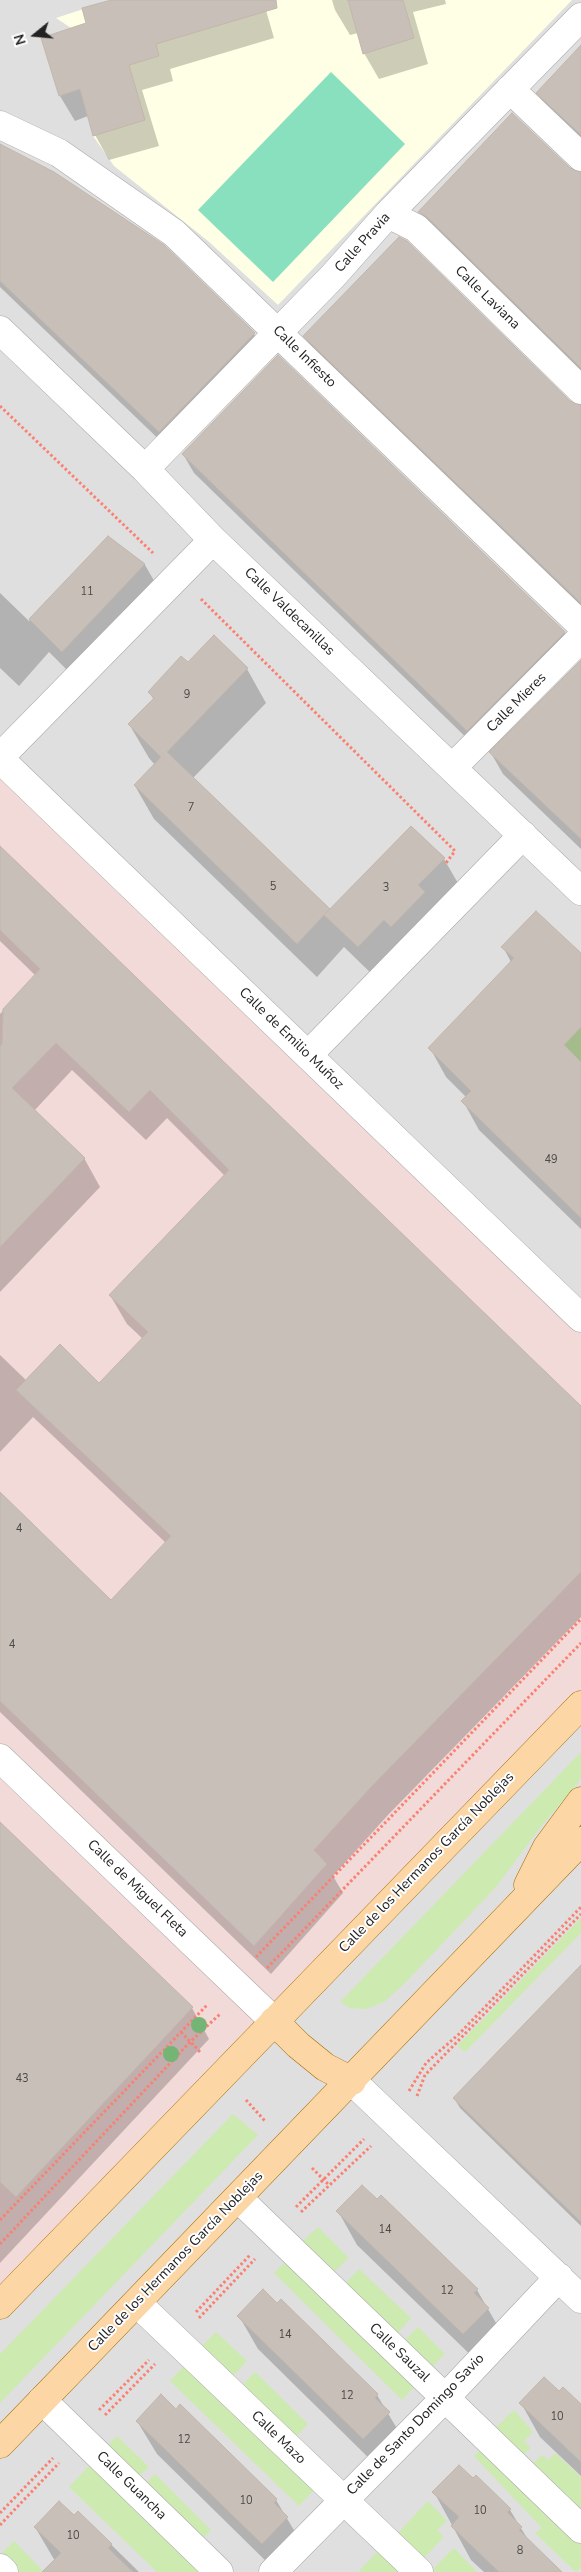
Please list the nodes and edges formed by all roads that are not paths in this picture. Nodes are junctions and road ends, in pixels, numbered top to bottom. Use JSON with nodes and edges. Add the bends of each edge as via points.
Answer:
{"nodes":[{"id":1,"x":581,"y":17,"type":"edge"},
{"id":2,"x":510,"y":89,"type":"junction"},
{"id":3,"x":0,"y":125,"type":"edge"},
{"id":4,"x":581,"y":157,"type":"edge"},
{"id":5,"x":388,"y":214,"type":"junction"},
{"id":6,"x":0,"y":330,"type":"edge"},
{"id":7,"x":278,"y":332,"type":"junction"},
{"id":8,"x":581,"y":390,"type":"edge"},
{"id":9,"x":145,"y":469,"type":"junction"},
{"id":10,"x":213,"y":540,"type":"junction"},
{"id":11,"x":581,"y":624,"type":"edge"},
{"id":12,"x":581,"y":638,"type":"edge"},
{"id":13,"x":0,"y":758,"type":"edge"},
{"id":14,"x":452,"y":768,"type":"junction"},
{"id":15,"x":523,"y":835,"type":"junction"},
{"id":16,"x":581,"y":891,"type":"edge"},
{"id":17,"x":308,"y":1055,"type":"junction"},
{"id":18,"x":581,"y":1318,"type":"edge"},
{"id":19,"x":581,"y":1706,"type":"edge"},
{"id":20,"x":0,"y":1758,"type":"edge"},
{"id":21,"x":581,"y":1801,"type":"edge"},
{"id":22,"x":581,"y":1841,"type":"edge"},
{"id":23,"x":518,"y":1907,"type":"junction"},
{"id":24,"x":274,"y":2021,"type":"junction"},
{"id":25,"x":352,"y":2081,"type":"junction"},
{"id":26,"x":238,"y":2198,"type":"junction"},
{"id":27,"x":558,"y":2277,"type":"junction"},
{"id":28,"x":581,"y":2299,"type":"edge"},
{"id":29,"x":137,"y":2303,"type":"junction"},
{"id":30,"x":0,"y":2305,"type":"edge"},
{"id":31,"x":445,"y":2398,"type":"junction"},
{"id":32,"x":42,"y":2400,"type":"junction"},
{"id":33,"x":0,"y":2444,"type":"edge"},
{"id":34,"x":344,"y":2501,"type":"junction"},
{"id":35,"x":581,"y":2529,"type":"edge"},
{"id":36,"x":0,"y":2568,"type":"edge"},
{"id":37,"x":4,"y":2572,"type":"edge"},
{"id":38,"x":219,"y":2572,"type":"edge"},
{"id":39,"x":273,"y":2572,"type":"edge"},
{"id":40,"x":419,"y":2572,"type":"edge"}],
"edges":[{"from":1,"to":2,"type":"street","name":"Calle Pravia"},
{"from":2,"to":4,"type":"street"},
{"from":2,"to":5,"type":"street","name":"Calle Pravia"},
{"from":3,"to":7,"type":"street","name":"Calle Infiesto","via":[[59,153],[174,233]]},
{"from":5,"to":7,"type":"street","name":"Calle Pravia"},
{"from":5,"to":8,"type":"street","name":"Calle Laviana","via":[[416,228]]},
{"from":6,"to":9,"type":"street","name":"Calle Valdecanillas"},
{"from":7,"to":9,"type":"street","name":"Calle Pravia"},
{"from":7,"to":11,"type":"street","name":"Calle Infiesto"},
{"from":9,"to":10,"type":"street","name":"Calle Valdecanillas"},
{"from":10,"to":13,"type":"street"},
{"from":10,"to":14,"type":"street","name":"Calle Valdecanillas"},
{"from":12,"to":14,"type":"street","name":"Calle Mieres"},
{"from":13,"to":17,"type":"street","name":"Calle de Emilio Muñoz"},
{"from":14,"to":15,"type":"street","name":"Calle Valdecanillas"},
{"from":15,"to":16,"type":"street","name":"Calle Valdecanillas"},
{"from":15,"to":17,"type":"street"},
{"from":17,"to":18,"type":"street","name":"Calle de Emilio Muñoz"},
{"from":19,"to":24,"type":"main road","name":"Calle de los Hermanos García Noblejas"},
{"from":20,"to":24,"type":"street","name":"Calle de Miguel Fleta"},
{"from":21,"to":23,"type":"main road","name":"Calle de los Hermanos García Noblejas","via":[[547,1847]]},
{"from":22,"to":23,"type":"main road","name":"Calle de los Hermanos García Noblejas"},
{"from":23,"to":25,"type":"main road","name":"Calle de los Hermanos García Noblejas"},
{"from":24,"to":25,"type":"main road","via":[[325,2067]]},
{"from":24,"to":30,"type":"main road","name":"Calle de los Hermanos García Noblejas"},
{"from":25,"to":26,"type":"main road","name":"Calle de los Hermanos García Noblejas"},
{"from":25,"to":27,"type":"street"},
{"from":26,"to":29,"type":"main road","name":"Calle de los Hermanos García Noblejas"},
{"from":26,"to":31,"type":"street","name":"Calle Sauzal"},
{"from":27,"to":28,"type":"street"},
{"from":27,"to":31,"type":"street","name":"Calle de Santo Domingo Savio"},
{"from":29,"to":32,"type":"main road","name":"Calle de los Hermanos García Noblejas"},
{"from":29,"to":34,"type":"street","name":"Calle Mazo"},
{"from":31,"to":34,"type":"street","name":"Calle de Santo Domingo Savio"},
{"from":31,"to":35,"type":"street","name":"Calle Sauzal"},
{"from":32,"to":33,"type":"main road","name":"Calle de los Hermanos García Noblejas"},
{"from":32,"to":38,"type":"street","name":"Calle Guancha"},
{"from":34,"to":39,"type":"street","name":"Calle de Santo Domingo Savio"},
{"from":34,"to":40,"type":"street","name":"Calle Mazo"},
{"from":36,"to":37,"type":"street"}]}
